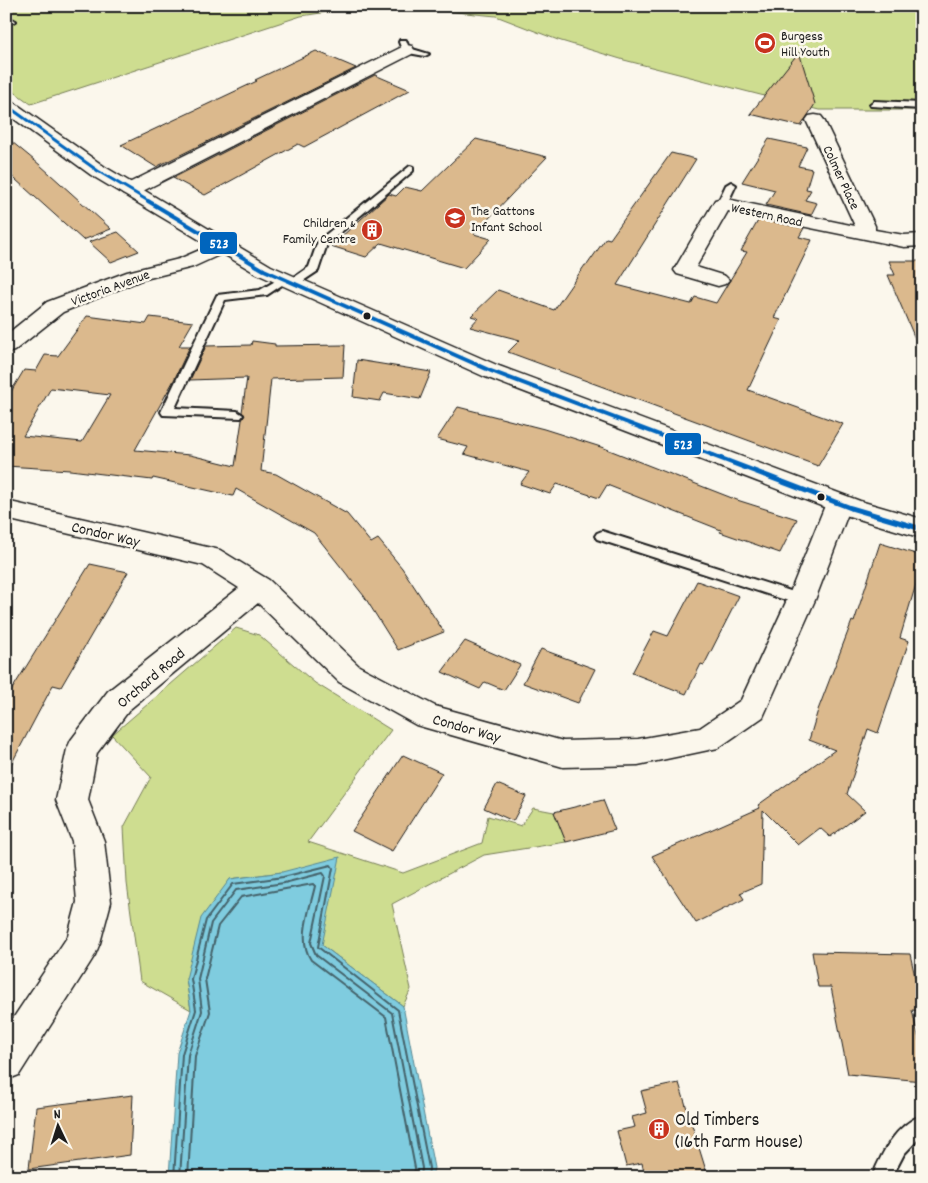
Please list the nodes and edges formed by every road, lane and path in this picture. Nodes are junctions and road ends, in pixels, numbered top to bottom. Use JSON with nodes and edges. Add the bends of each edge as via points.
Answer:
{"nodes":[{"id":1,"x":405,"y":46,"type":"joint"},
{"id":2,"x":425,"y":54,"type":"dead end"},
{"id":3,"x":874,"y":104,"type":"dead end"},
{"id":4,"x":6,"y":105,"type":"edge"},
{"id":5,"x":922,"y":106,"type":"edge"},
{"id":6,"x":815,"y":120,"type":"dead end"},
{"id":7,"x":410,"y":168,"type":"dead end"},
{"id":8,"x":731,"y":185,"type":"dead end"},
{"id":9,"x":130,"y":190,"type":"junction"},
{"id":10,"x":722,"y":204,"type":"junction"},
{"id":11,"x":864,"y":234,"type":"junction"},
{"id":12,"x":922,"y":240,"type":"edge"},
{"id":13,"x":223,"y":246,"type":"junction"},
{"id":14,"x":718,"y":280,"type":"dead end"},
{"id":15,"x":288,"y":281,"type":"junction"},
{"id":16,"x":6,"y":346,"type":"edge"},
{"id":17,"x":236,"y":415,"type":"dead end"},
{"id":18,"x":839,"y":503,"type":"junction"},
{"id":19,"x":6,"y":510,"type":"edge"},
{"id":20,"x":922,"y":529,"type":"edge"},
{"id":21,"x":602,"y":536,"type":"dead end"},
{"id":22,"x":259,"y":587,"type":"junction"},
{"id":23,"x":801,"y":600,"type":"junction"},
{"id":24,"x":9,"y":1051,"type":"edge"},
{"id":25,"x":922,"y":1124,"type":"edge"},
{"id":26,"x":882,"y":1177,"type":"edge"}],
"edges":[{"from":1,"to":2,"type":"lane"},
{"from":1,"to":9,"type":"street"},
{"from":3,"to":5,"type":"lane"},
{"from":4,"to":9,"type":"street","via":[[77,157]]},
{"from":6,"to":11,"type":"street","name":"Colmer Place","via":[[865,226]]},
{"from":7,"to":15,"type":"lane","via":[[322,242],[314,269]]},
{"from":8,"to":10,"type":"lane"},
{"from":9,"to":13,"type":"street"},
{"from":10,"to":11,"type":"street","name":"Western Road"},
{"from":10,"to":14,"type":"street","name":"Western Road","via":[[684,270]]},
{"from":11,"to":12,"type":"street","name":"Western Road","via":[[904,241]]},
{"from":13,"to":15,"type":"street"},
{"from":13,"to":16,"type":"street","name":"Victoria Avenue","via":[[186,263],[134,276],[55,308]]},
{"from":15,"to":17,"type":"lane","via":[[263,293],[221,297],[167,412]]},
{"from":15,"to":18,"type":"street","via":[[491,371]]},
{"from":18,"to":20,"type":"street"},
{"from":18,"to":23,"type":"street","name":"Condor Way"},
{"from":19,"to":22,"type":"street","name":"Condor Way","via":[[211,557]]},
{"from":21,"to":23,"type":"lane"},
{"from":22,"to":23,"type":"street","name":"Condor Way","via":[[349,674],[427,716],[563,754],[638,752],[707,739],[752,708]]},
{"from":22,"to":24,"type":"street","name":"Orchard Road","via":[[119,700],[82,749],[72,800],[88,841],[94,902],[83,943]]},
{"from":25,"to":26,"type":"lane","via":[[910,1132],[892,1155]]}]}
